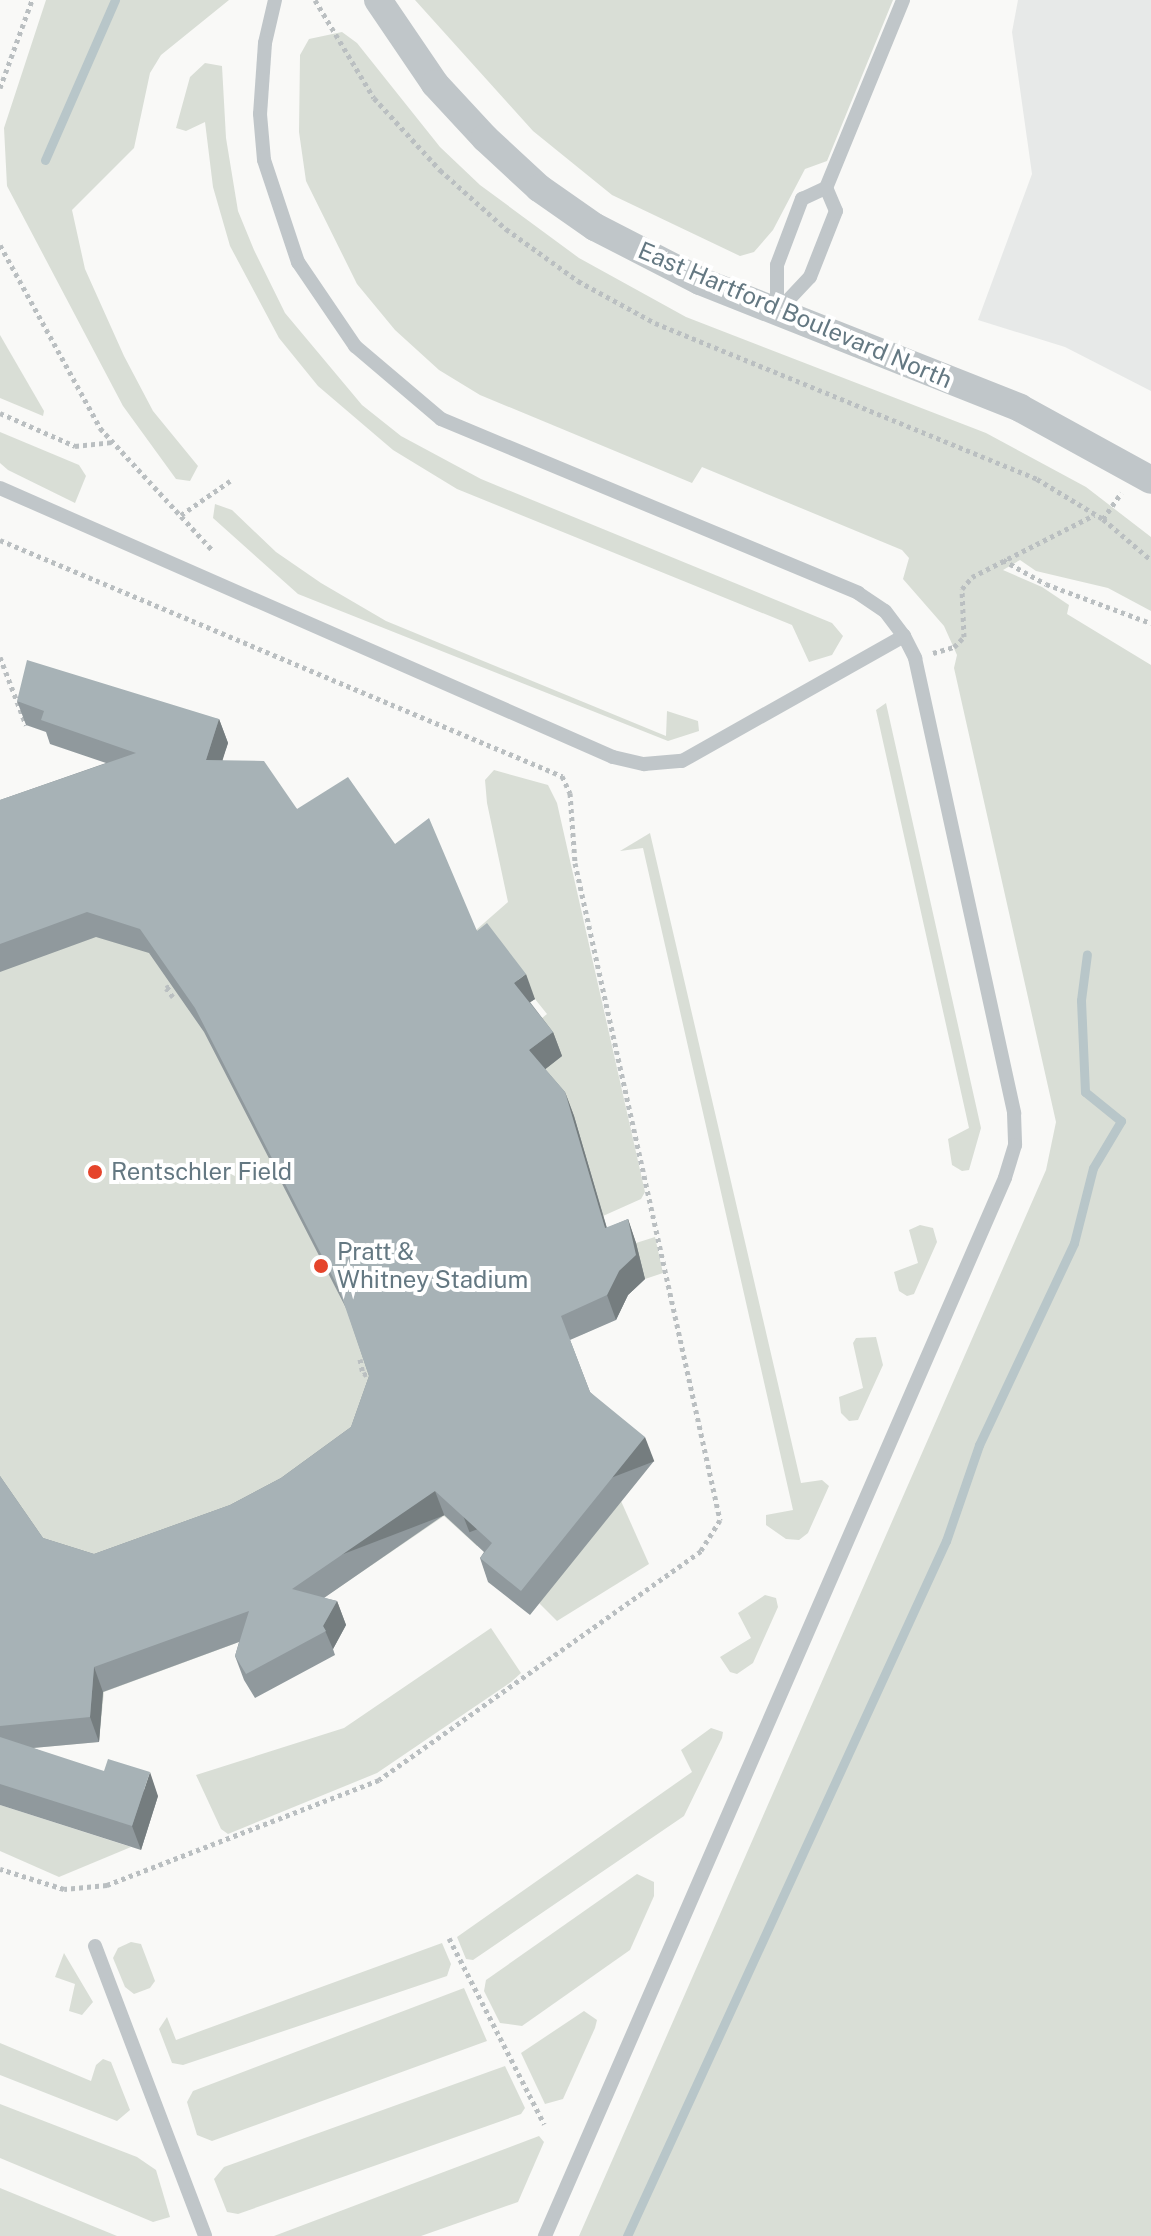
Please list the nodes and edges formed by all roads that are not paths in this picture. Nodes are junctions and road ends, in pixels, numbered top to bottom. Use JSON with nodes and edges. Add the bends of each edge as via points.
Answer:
{"nodes":[{"id":1,"x":275,"y":0,"type":"edge"},
{"id":2,"x":378,"y":0,"type":"edge"},
{"id":3,"x":903,"y":0,"type":"edge"},
{"id":4,"x":826,"y":188,"type":"junction"},
{"id":5,"x":777,"y":312,"type":"junction"},
{"id":6,"x":1151,"y":480,"type":"edge"},
{"id":7,"x":0,"y":488,"type":"edge"},
{"id":8,"x":904,"y":636,"type":"junction"},
{"id":9,"x":95,"y":1946,"type":"dead end"},
{"id":10,"x":205,"y":2236,"type":"edge"},
{"id":11,"x":545,"y":2236,"type":"edge"}],
"edges":[{"from":1,"to":8,"type":"lane","via":[[265,43],[260,114],[264,160],[298,262],[355,346],[441,419],[858,593],[885,611]]},
{"from":2,"to":5,"type":"street","name":"East Hartford Boulevard North","via":[[435,84],[539,188],[655,260]]},
{"from":3,"to":4,"type":"lane"},
{"from":4,"to":5,"type":"lane","via":[[802,199],[777,265]]},
{"from":4,"to":5,"type":"lane","via":[[836,211],[810,277]]},
{"from":5,"to":6,"type":"street","name":"East Hartford Boulevard North","via":[[1020,408]]},
{"from":7,"to":8,"type":"lane","via":[[613,757],[644,764],[682,761]]},
{"from":8,"to":11,"type":"lane","via":[[915,658],[1010,1086],[1015,1145]]},
{"from":9,"to":10,"type":"lane"}]}
